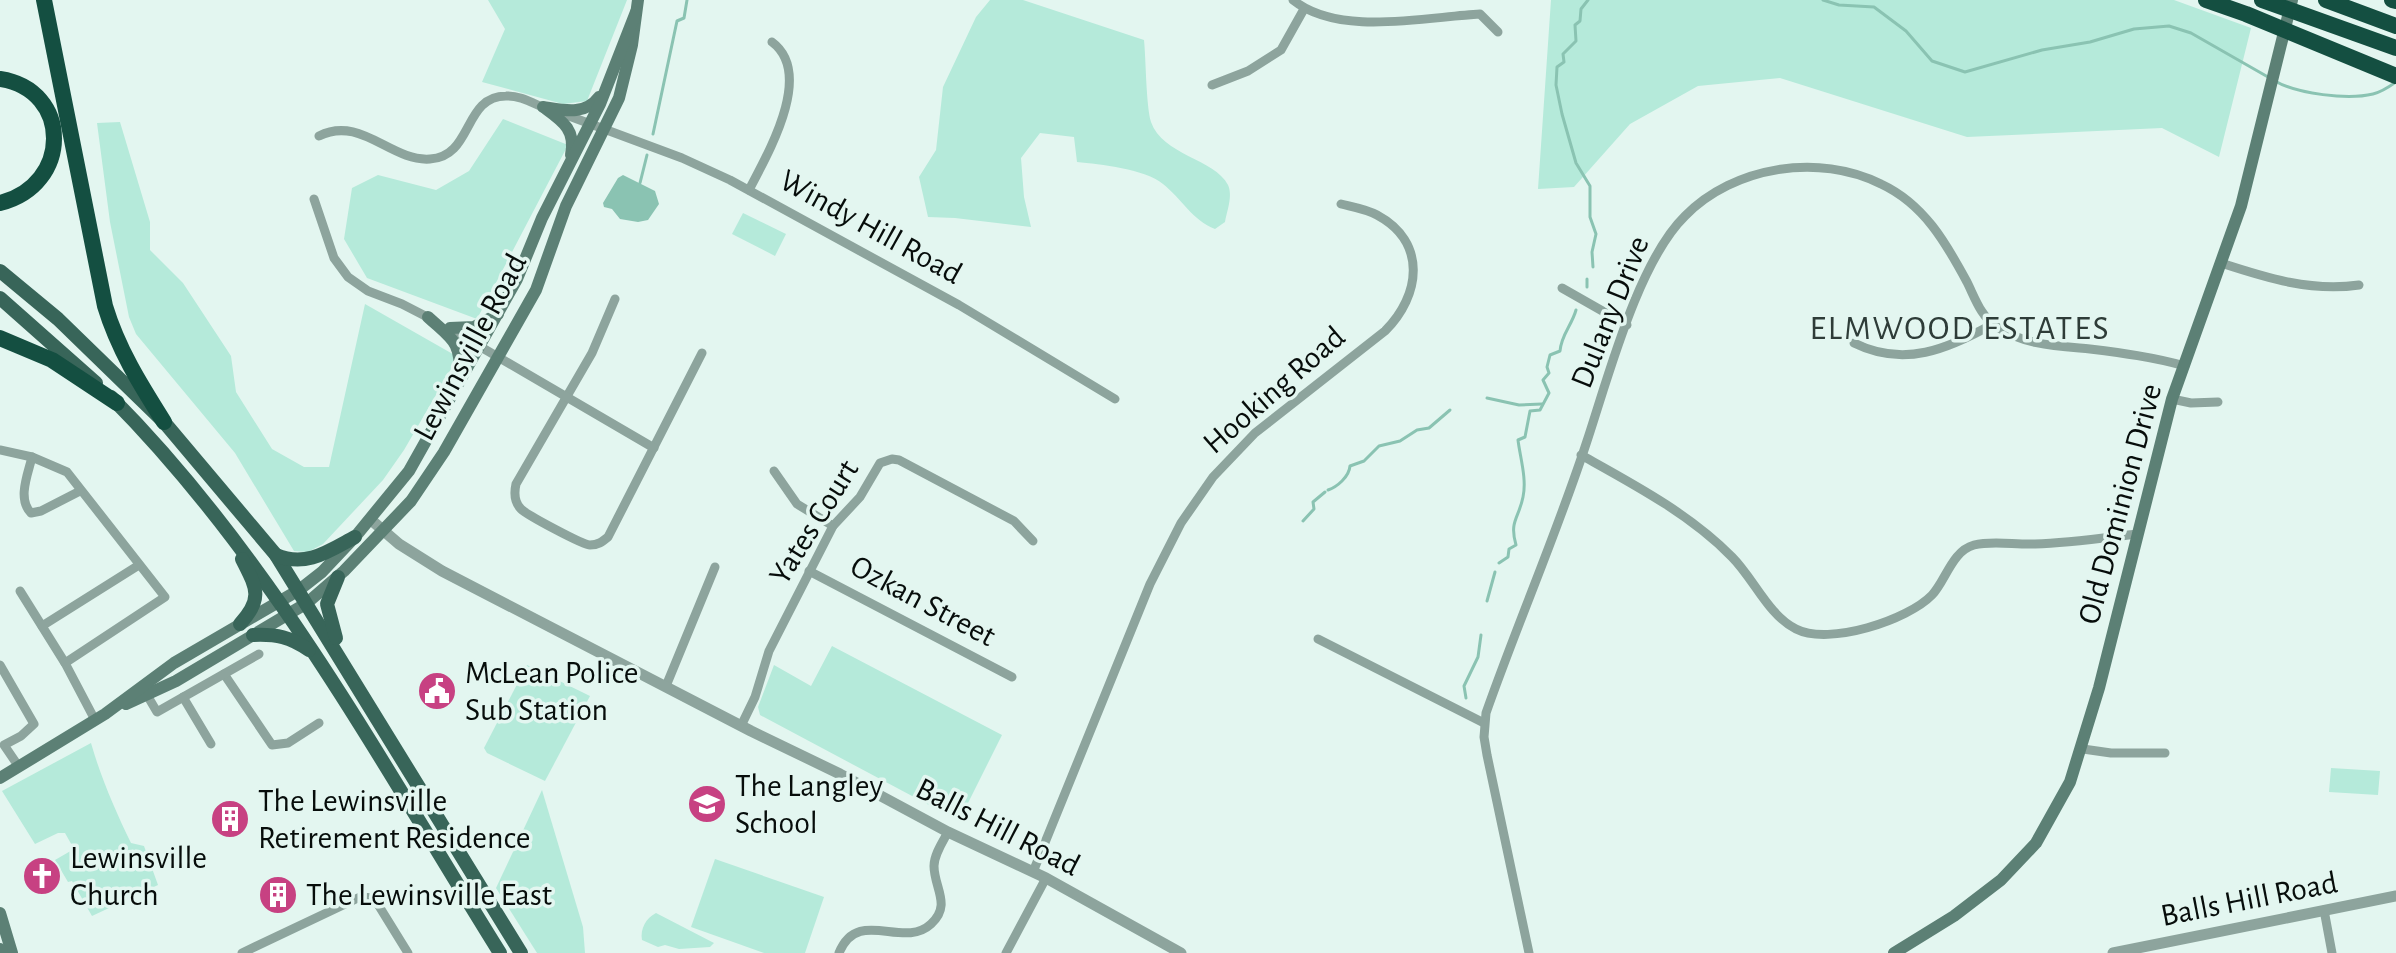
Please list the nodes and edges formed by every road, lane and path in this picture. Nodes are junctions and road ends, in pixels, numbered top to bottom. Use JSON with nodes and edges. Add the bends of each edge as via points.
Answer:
{"nodes":[{"id":1,"x":44,"y":0,"type":"edge"},
{"id":2,"x":1293,"y":0,"type":"edge"},
{"id":3,"x":2206,"y":0,"type":"edge"},
{"id":4,"x":2262,"y":0,"type":"edge"},
{"id":5,"x":2292,"y":0,"type":"edge"},
{"id":6,"x":2326,"y":0,"type":"edge"},
{"id":7,"x":637,"y":6,"type":"edge"},
{"id":8,"x":1304,"y":9,"type":"junction"},
{"id":9,"x":2396,"y":26,"type":"edge"},
{"id":10,"x":1498,"y":32,"type":"dead end"},
{"id":11,"x":772,"y":42,"type":"dead end"},
{"id":12,"x":2389,"y":46,"type":"edge"},
{"id":13,"x":2396,"y":76,"type":"edge"},
{"id":14,"x":0,"y":79,"type":"edge"},
{"id":15,"x":609,"y":82,"type":"junction"},
{"id":16,"x":1212,"y":85,"type":"dead end"},
{"id":17,"x":543,"y":107,"type":"junction"},
{"id":18,"x":591,"y":124,"type":"junction"},
{"id":19,"x":605,"y":128,"type":"junction"},
{"id":20,"x":319,"y":136,"type":"dead end"},
{"id":21,"x":568,"y":169,"type":"junction"},
{"id":22,"x":749,"y":190,"type":"junction"},
{"id":23,"x":314,"y":199,"type":"dead end"},
{"id":24,"x":0,"y":203,"type":"edge"},
{"id":25,"x":1341,"y":204,"type":"dead end"},
{"id":26,"x":2221,"y":263,"type":"junction"},
{"id":27,"x":0,"y":271,"type":"edge"},
{"id":28,"x":2359,"y":285,"type":"dead end"},
{"id":29,"x":1562,"y":288,"type":"dead end"},
{"id":30,"x":0,"y":298,"type":"edge"},
{"id":31,"x":615,"y":299,"type":"dead end"},
{"id":32,"x":498,"y":314,"type":"junction"},
{"id":33,"x":428,"y":317,"type":"junction"},
{"id":34,"x":1993,"y":324,"type":"junction"},
{"id":35,"x":1627,"y":325,"type":"junction"},
{"id":36,"x":450,"y":328,"type":"junction"},
{"id":37,"x":0,"y":338,"type":"edge"},
{"id":38,"x":1854,"y":343,"type":"dead end"},
{"id":39,"x":480,"y":346,"type":"junction"},
{"id":40,"x":702,"y":353,"type":"dead end"},
{"id":41,"x":499,"y":356,"type":"junction"},
{"id":42,"x":2185,"y":366,"type":"junction"},
{"id":43,"x":459,"y":380,"type":"junction"},
{"id":44,"x":567,"y":397,"type":"junction"},
{"id":45,"x":1115,"y":399,"type":"dead end"},
{"id":46,"x":2172,"y":399,"type":"junction"},
{"id":47,"x":2218,"y":402,"type":"dead end"},
{"id":48,"x":117,"y":403,"type":"junction"},
{"id":49,"x":164,"y":422,"type":"junction"},
{"id":50,"x":654,"y":448,"type":"junction"},
{"id":51,"x":0,"y":450,"type":"edge"},
{"id":52,"x":1581,"y":455,"type":"junction"},
{"id":53,"x":32,"y":457,"type":"junction"},
{"id":54,"x":774,"y":471,"type":"dead end"},
{"id":55,"x":80,"y":491,"type":"junction"},
{"id":56,"x":370,"y":519,"type":"junction"},
{"id":57,"x":226,"y":526,"type":"junction"},
{"id":58,"x":833,"y":526,"type":"junction"},
{"id":59,"x":384,"y":531,"type":"junction"},
{"id":60,"x":2137,"y":534,"type":"junction"},
{"id":61,"x":355,"y":537,"type":"junction"},
{"id":62,"x":1033,"y":541,"type":"dead end"},
{"id":63,"x":276,"y":555,"type":"junction"},
{"id":64,"x":139,"y":565,"type":"junction"},
{"id":65,"x":715,"y":567,"type":"dead end"},
{"id":66,"x":809,"y":571,"type":"junction"},
{"id":67,"x":338,"y":577,"type":"junction"},
{"id":68,"x":20,"y":591,"type":"dead end"},
{"id":69,"x":303,"y":597,"type":"junction"},
{"id":70,"x":284,"y":608,"type":"junction"},
{"id":71,"x":240,"y":624,"type":"junction"},
{"id":72,"x":42,"y":626,"type":"junction"},
{"id":73,"x":253,"y":635,"type":"junction"},
{"id":74,"x":1318,"y":639,"type":"dead end"},
{"id":75,"x":314,"y":653,"type":"junction"},
{"id":76,"x":259,"y":654,"type":"dead end"},
{"id":77,"x":65,"y":663,"type":"junction"},
{"id":78,"x":0,"y":665,"type":"edge"},
{"id":79,"x":345,"y":665,"type":"junction"},
{"id":80,"x":224,"y":674,"type":"junction"},
{"id":81,"x":1012,"y":677,"type":"dead end"},
{"id":82,"x":666,"y":686,"type":"junction"},
{"id":83,"x":147,"y":695,"type":"junction"},
{"id":84,"x":183,"y":697,"type":"junction"},
{"id":85,"x":100,"y":717,"type":"junction"},
{"id":86,"x":319,"y":723,"type":"dead end"},
{"id":87,"x":1484,"y":723,"type":"junction"},
{"id":88,"x":741,"y":726,"type":"junction"},
{"id":89,"x":211,"y":744,"type":"dead end"},
{"id":90,"x":2083,"y":749,"type":"junction"},
{"id":91,"x":2165,"y":753,"type":"dead end"},
{"id":92,"x":19,"y":767,"type":"junction"},
{"id":93,"x":0,"y":778,"type":"edge"},
{"id":94,"x":948,"y":832,"type":"junction"},
{"id":95,"x":1033,"y":872,"type":"junction"},
{"id":96,"x":1046,"y":878,"type":"junction"},
{"id":97,"x":2396,"y":896,"type":"edge"},
{"id":98,"x":473,"y":910,"type":"junction"},
{"id":99,"x":2324,"y":910,"type":"junction"},
{"id":100,"x":0,"y":913,"type":"edge"},
{"id":101,"x":2163,"y":948,"type":"edge"},
{"id":102,"x":1165,"y":950,"type":"edge"},
{"id":103,"x":12,"y":953,"type":"edge"},
{"id":104,"x":242,"y":953,"type":"edge"},
{"id":105,"x":408,"y":953,"type":"edge"},
{"id":106,"x":492,"y":953,"type":"edge"},
{"id":107,"x":500,"y":953,"type":"edge"},
{"id":108,"x":521,"y":953,"type":"edge"},
{"id":109,"x":839,"y":953,"type":"edge"},
{"id":110,"x":1006,"y":953,"type":"edge"},
{"id":111,"x":1181,"y":953,"type":"edge"},
{"id":112,"x":1529,"y":953,"type":"edge"},
{"id":113,"x":1894,"y":953,"type":"edge"},
{"id":114,"x":2113,"y":953,"type":"edge"},
{"id":115,"x":2332,"y":953,"type":"edge"}],
"edges":[{"from":1,"to":49,"type":"highway","via":[[105,306],[117,343]]},
{"from":2,"to":8,"type":"street"},
{"from":3,"to":13,"type":"highway"},
{"from":4,"to":12,"type":"highway"},
{"from":5,"to":26,"type":"main road","name":"Old Dominion Drive","via":[[2241,206]]},
{"from":6,"to":9,"type":"highway"},
{"from":7,"to":15,"type":"main road","name":"Lewinsville Road"},
{"from":7,"to":19,"type":"main road","name":"Lewinsville Road","via":[[627,70]]},
{"from":8,"to":10,"type":"street","via":[[1361,22],[1480,14]]},
{"from":8,"to":16,"type":"street","via":[[1281,50]]},
{"from":11,"to":22,"type":"street","via":[[787,61],[787,92],[777,133]]},
{"from":14,"to":24,"type":"highway","via":[[36,97],[49,116],[54,138],[51,161],[40,181]]},
{"from":15,"to":17,"type":"main road","via":[[585,109]]},
{"from":15,"to":18,"type":"main road","name":"Lewinsville Road"},
{"from":17,"to":18,"type":"street","name":"Windy Hill Road"},
{"from":17,"to":20,"type":"street","name":"Windy Hill Road","via":[[513,96],[490,100],[478,108],[457,148],[433,159],[347,129]]},
{"from":17,"to":21,"type":"main road","via":[[572,135]]},
{"from":18,"to":19,"type":"street","name":"Windy Hill Road"},
{"from":18,"to":21,"type":"main road","name":"Lewinsville Road"},
{"from":19,"to":22,"type":"street","name":"Windy Hill Road"},
{"from":19,"to":41,"type":"main road","name":"Lewinsville Road","via":[[566,206],[533,297]]},
{"from":21,"to":32,"type":"main road","name":"Lewinsville Road"},
{"from":22,"to":45,"type":"street","name":"Windy Hill Road","via":[[958,304]]},
{"from":23,"to":33,"type":"street","via":[[334,258],[348,277]]},
{"from":25,"to":95,"type":"street","name":"Hooking Road","via":[[1367,211],[1396,230],[1413,265],[1408,301],[1385,331],[1255,433],[1188,512],[1150,584]]},
{"from":26,"to":28,"type":"street","via":[[2312,287]]},
{"from":26,"to":42,"type":"main road","name":"Old Dominion Drive"},
{"from":27,"to":49,"type":"main road"},
{"from":29,"to":35,"type":"street"},
{"from":30,"to":48,"type":"main road"},
{"from":31,"to":44,"type":"street"},
{"from":32,"to":36,"type":"main road","via":[[474,327]]},
{"from":32,"to":39,"type":"main road","name":"Lewinsville Road"},
{"from":33,"to":36,"type":"street"},
{"from":33,"to":43,"type":"main road","via":[[457,346]]},
{"from":34,"to":35,"type":"street","name":"Dulany Drive","via":[[1939,233],[1901,196],[1865,178],[1802,167],[1733,183],[1685,215],[1659,249]]},
{"from":34,"to":38,"type":"street","via":[[1958,344],[1925,354],[1890,355]]},
{"from":34,"to":42,"type":"street","via":[[2044,344]]},
{"from":35,"to":52,"type":"street","name":"Dulany Drive"},
{"from":36,"to":39,"type":"street"},
{"from":37,"to":48,"type":"highway","via":[[52,360]]},
{"from":39,"to":41,"type":"street"},
{"from":39,"to":43,"type":"main road","name":"Lewinsville Road"},
{"from":40,"to":50,"type":"street"},
{"from":41,"to":44,"type":"street"},
{"from":41,"to":59,"type":"main road","name":"Lewinsville Road","via":[[425,482]]},
{"from":42,"to":46,"type":"main road","name":"Old Dominion Drive"},
{"from":43,"to":56,"type":"main road","name":"Lewinsville Road","via":[[409,471]]},
{"from":44,"to":50,"type":"street"},
{"from":44,"to":50,"type":"street","via":[[516,484],[515,499],[523,511],[581,544],[602,542]]},
{"from":46,"to":47,"type":"street"},
{"from":46,"to":60,"type":"main road","name":"Old Dominion Drive"},
{"from":48,"to":57,"type":"main road"},
{"from":49,"to":63,"type":"main road"},
{"from":51,"to":53,"type":"street"},
{"from":52,"to":60,"type":"street","via":[[1696,526],[1732,557],[1780,618],[1809,634],[1858,629],[1910,611],[1935,592],[1960,553],[1976,544]]},
{"from":52,"to":87,"type":"street","name":"Dulany Drive"},
{"from":53,"to":55,"type":"street","via":[[67,472]]},
{"from":53,"to":55,"type":"street","via":[[24,498],[31,513]]},
{"from":54,"to":58,"type":"street","via":[[797,504]]},
{"from":55,"to":64,"type":"street"},
{"from":56,"to":59,"type":"street","name":"Balls Hill Road"},
{"from":56,"to":61,"type":"main road","name":"Lewinsville Road"},
{"from":57,"to":70,"type":"main road"},
{"from":57,"to":71,"type":"main road","via":[[256,592],[254,606]]},
{"from":58,"to":62,"type":"street","name":"Yates Court","via":[[860,497],[880,463],[892,459],[1014,521]]},
{"from":58,"to":66,"type":"street","name":"Yates Court"},
{"from":59,"to":67,"type":"main road","name":"Lewinsville Road"},
{"from":59,"to":82,"type":"street","name":"Balls Hill Road","via":[[442,571]]},
{"from":60,"to":90,"type":"main road","name":"Old Dominion Drive"},
{"from":61,"to":63,"type":"main road","via":[[304,561]]},
{"from":61,"to":69,"type":"main road","name":"Lewinsville Road"},
{"from":63,"to":69,"type":"main road"},
{"from":64,"to":72,"type":"street"},
{"from":64,"to":77,"type":"street","via":[[165,597]]},
{"from":65,"to":82,"type":"street"},
{"from":66,"to":81,"type":"street","name":"Ozkan Street"},
{"from":66,"to":88,"type":"street","name":"Yates Court","via":[[769,651]]},
{"from":67,"to":69,"type":"main road","name":"Lewinsville Road"},
{"from":67,"to":79,"type":"main road","via":[[328,611]]},
{"from":68,"to":72,"type":"street"},
{"from":69,"to":70,"type":"main road","name":"Lewinsville Road"},
{"from":69,"to":79,"type":"main road"},
{"from":70,"to":71,"type":"main road"},
{"from":70,"to":73,"type":"main road"},
{"from":70,"to":75,"type":"main road"},
{"from":71,"to":85,"type":"main road","via":[[174,663]]},
{"from":72,"to":77,"type":"street"},
{"from":73,"to":75,"type":"main road","via":[[284,636]]},
{"from":73,"to":83,"type":"main road"},
{"from":74,"to":87,"type":"street"},
{"from":75,"to":98,"type":"main road"},
{"from":76,"to":80,"type":"street"},
{"from":77,"to":85,"type":"street"},
{"from":78,"to":92,"type":"street","via":[[34,724],[4,745]]},
{"from":79,"to":108,"type":"main road"},
{"from":80,"to":84,"type":"street"},
{"from":80,"to":86,"type":"street","via":[[272,745],[288,743]]},
{"from":82,"to":88,"type":"street","name":"Balls Hill Road"},
{"from":83,"to":84,"type":"street","via":[[157,712]]},
{"from":83,"to":85,"type":"main road"},
{"from":84,"to":89,"type":"street"},
{"from":85,"to":92,"type":"main road"},
{"from":87,"to":112,"type":"street","name":"Dulany Drive"},
{"from":88,"to":94,"type":"street","name":"Balls Hill Road"},
{"from":90,"to":91,"type":"street"},
{"from":90,"to":113,"type":"main road","name":"Old Dominion Drive","via":[[2048,826],[2022,860],[1984,894]]},
{"from":92,"to":93,"type":"main road"},
{"from":94,"to":95,"type":"street","name":"Balls Hill Road"},
{"from":94,"to":109,"type":"street","via":[[934,865],[942,903],[931,925],[904,934],[866,930],[847,940]]},
{"from":95,"to":96,"type":"street","name":"Balls Hill Road"},
{"from":96,"to":102,"type":"street","name":"Balls Hill Road"},
{"from":96,"to":110,"type":"street"},
{"from":97,"to":99,"type":"street","name":"Balls Hill Road"},
{"from":98,"to":106,"type":"main road"},
{"from":98,"to":107,"type":"main road"},
{"from":99,"to":101,"type":"street","name":"Balls Hill Road"},
{"from":99,"to":115,"type":"street"},
{"from":100,"to":103,"type":"main road"},
{"from":101,"to":114,"type":"street","name":"Balls Hill Road"},
{"from":102,"to":111,"type":"street","name":"Balls Hill Road"},
{"from":104,"to":105,"type":"street","via":[[360,897],[374,898]]}]}
